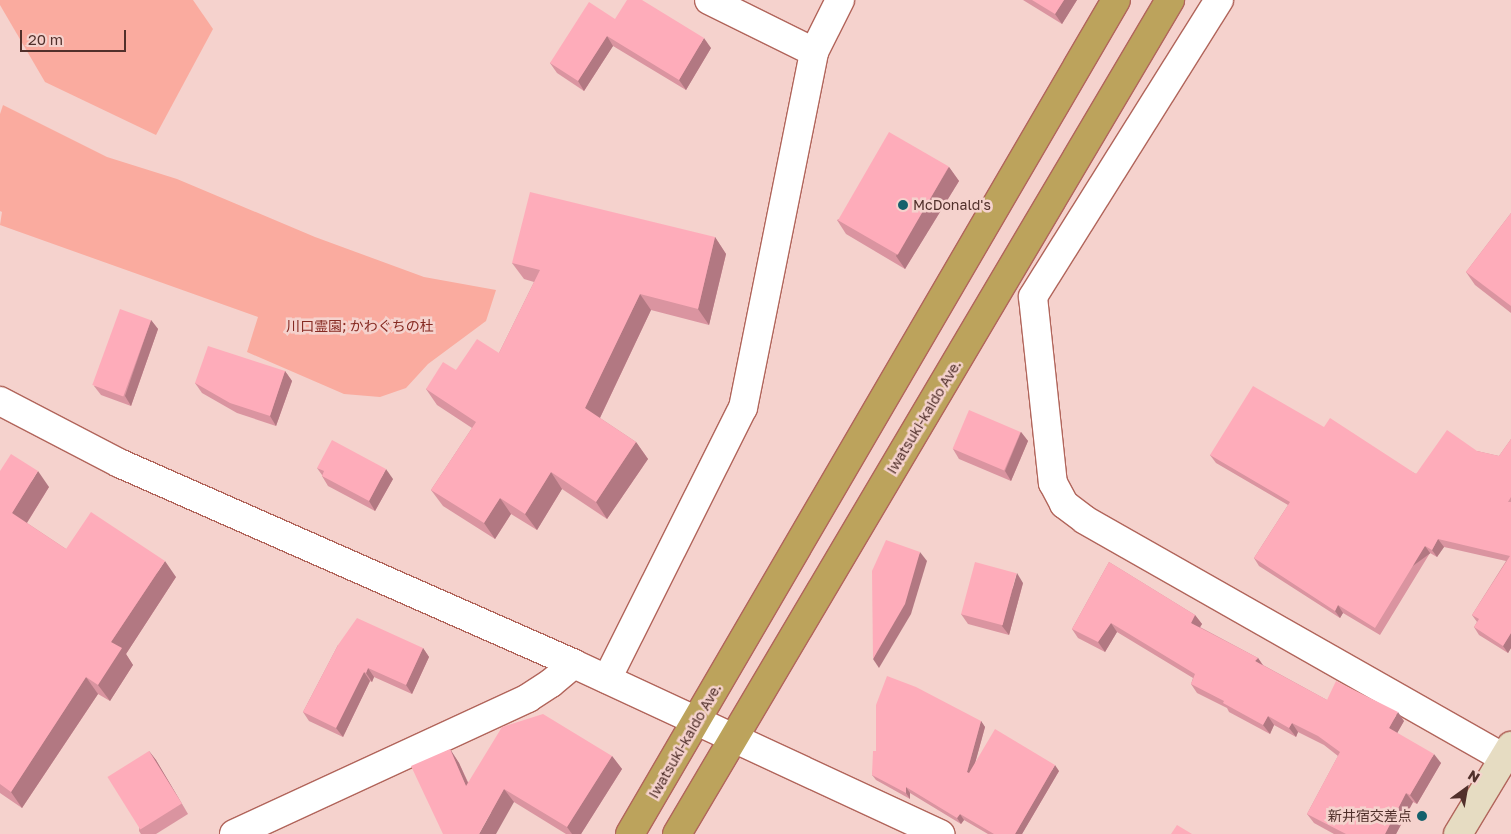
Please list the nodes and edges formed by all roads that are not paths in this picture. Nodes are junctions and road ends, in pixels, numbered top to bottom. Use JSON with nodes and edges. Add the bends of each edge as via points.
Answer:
{"nodes":[{"id":1,"x":709,"y":0,"type":"edge"},
{"id":2,"x":840,"y":0,"type":"edge"},
{"id":3,"x":1116,"y":0,"type":"edge"},
{"id":4,"x":1170,"y":0,"type":"edge"},
{"id":5,"x":1219,"y":0,"type":"edge"},
{"id":6,"x":814,"y":52,"type":"junction"},
{"id":7,"x":1004,"y":282,"type":"junction"},
{"id":8,"x":1033,"y":298,"type":"junction"},
{"id":9,"x":0,"y":401,"type":"edge"},
{"id":10,"x":574,"y":664,"type":"junction"},
{"id":11,"x":608,"y":679,"type":"junction"},
{"id":12,"x":698,"y":720,"type":"junction"},
{"id":13,"x":734,"y":738,"type":"junction"},
{"id":14,"x":1508,"y":752,"type":"edge"},
{"id":15,"x":234,"y":834,"type":"edge"},
{"id":16,"x":630,"y":834,"type":"edge"},
{"id":17,"x":677,"y":834,"type":"edge"},
{"id":18,"x":940,"y":834,"type":"edge"},
{"id":19,"x":1458,"y":834,"type":"edge"}],
"edges":[{"from":1,"to":6,"type":"street"},
{"from":2,"to":6,"type":"street"},
{"from":3,"to":12,"type":"highway","name":"Iwatsuki-kaido Ave."},
{"from":4,"to":7,"type":"highway","name":"Iwatsuki-kaido Ave."},
{"from":5,"to":8,"type":"street"},
{"from":6,"to":11,"type":"street","via":[[743,408]]},
{"from":7,"to":8,"type":"street"},
{"from":7,"to":13,"type":"highway","name":"Iwatsuki-kaido Ave."},
{"from":8,"to":14,"type":"street","via":[[1053,483],[1064,504],[1086,520]]},
{"from":9,"to":10,"type":"street","via":[[119,463]]},
{"from":10,"to":11,"type":"street"},
{"from":10,"to":15,"type":"street","via":[[528,698]]},
{"from":11,"to":12,"type":"street"},
{"from":12,"to":13,"type":"street"},
{"from":12,"to":16,"type":"highway","name":"Iwatsuki-kaido Ave."},
{"from":13,"to":17,"type":"highway","name":"Iwatsuki-kaido Ave."},
{"from":13,"to":18,"type":"street"},
{"from":14,"to":19,"type":"main road"}]}
